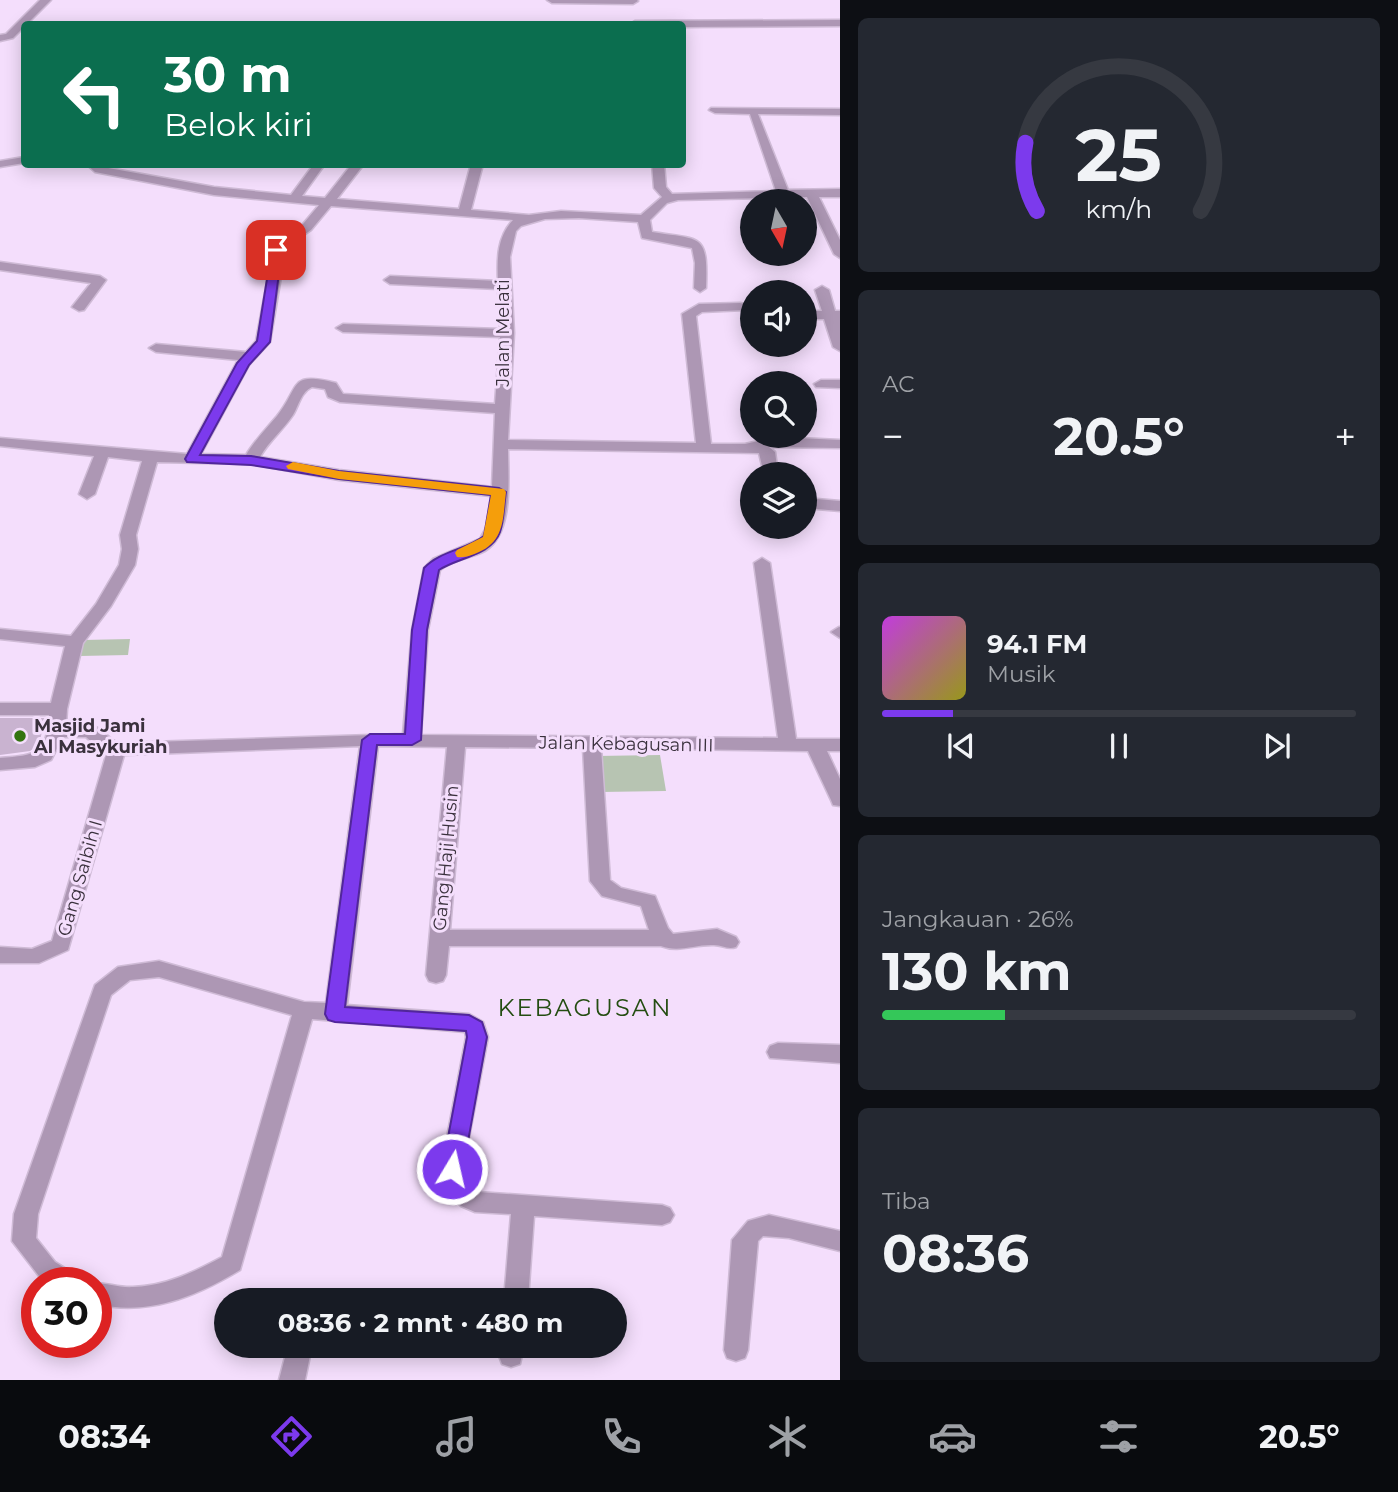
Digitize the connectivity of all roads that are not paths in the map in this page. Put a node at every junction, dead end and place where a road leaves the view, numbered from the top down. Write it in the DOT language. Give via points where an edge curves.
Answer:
graph roads {
  1 [pos="36,0"];
  2 [pos="46,0"];
  3 [pos="552,0"];
  4 [pos="633,1"];
  5 [pos="24,21"];
  6 [pos="635,21"];
  7 [pos="840,23"];
  8 [pos="21,24"];
  9 [pos="686,24"];
  10 [pos="0,38"];
  11 [pos="715,110"];
  12 [pos="840,113"];
  13 [pos="754,116"];
  14 [pos="21,160"];
  15 [pos="0,164"];
  16 [pos="94,168"];
  17 [pos="317,168"];
  18 [pos="356,168"];
  19 [pos="476,168"];
  20 [pos="658,168"];
  21 [pos="781,189"];
  22 [pos="840,193"];
  23 [pos="817,194"];
  24 [pos="740,195"];
  25 [pos="668,197"];
  26 [pos="294,199"];
  27 [pos="329,203"];
  28 [pos="817,205"];
  29 [pos="464,214"];
  30 [pos="530,218"];
  31 [pos="643,219"];
  32 [pos="840,254"];
  33 [pos="0,265"];
  34 [pos="390,279"];
  35 [pos="505,285"];
  36 [pos="700,288"];
  37 [pos="821,289"];
  38 [pos="79,307"];
  39 [pos="740,307"];
  40 [pos="817,314"];
  41 [pos="835,315"];
  42 [pos="344,328"];
  43 [pos="507,332"];
  44 [pos="840,347"];
  45 [pos="156,348"];
  46 [pos="251,357"];
  47 [pos="821,384"];
  48 [pos="840,384"];
  49 [pos="502,409"];
  50 [pos="0,442"];
  51 [pos="817,443"];
  52 [pos="500,444"];
  53 [pos="840,444"];
  54 [pos="704,447"];
  55 [pos="740,448"];
  56 [pos="744,448"];
  57 [pos="102,453"];
  58 [pos="151,457"];
  59 [pos="191,459"];
  60 [pos="251,460"];
  61 [pos="769,462"];
  62 [pos="499,492"];
  63 [pos="87,494"];
  64 [pos="817,504"];
  65 [pos="840,506"];
  66 [pos="762,563"];
  67 [pos="0,634"];
  68 [pos="75,642"];
  69 [pos="0,709"];
  70 [pos="58,709"];
  71 [pos="57,731"];
  72 [pos="370,740"];
  73 [pos="412,740"];
  74 [pos="456,742"];
  75 [pos="592,744"];
  76 [pos="788,744"];
  77 [pos="815,745"];
  78 [pos="840,745"];
  79 [pos="117,749"];
  80 [pos="0,764"];
  81 [pos="840,800"];
  82 [pos="439,937"];
  83 [pos="662,938"];
  84 [pos="729,942"];
  85 [pos="0,956"];
  86 [pos="436,975"];
  87 [pos="304,1010"];
  88 [pos="335,1014"];
  89 [pos="778,1052"];
  90 [pos="840,1054"];
  91 [pos="523,1205"];
  92 [pos="662,1215"];
  93 [pos="840,1241"];
  94 [pos="45,1267"];
  95 [pos="517,1288"];
  96 [pos="112,1298"];
  97 [pos="736,1350"];
  98 [pos="297,1358"];
  99 [pos="292,1380"];
  1 -- 2 [label="street"];
  2 -- 5 [label="street"];
  3 -- 4 [label="street"];
  4 -- 6 [label="street"];
  7 -- 9 [label="street"];
  8 -- 10 [label="street"];
  11 -- 12 [label="street"];
  13 -- 21 [label="street"];
  14 -- 15 [label="street"];
  16 -- 26 [label="street" via="202,190"];
  17 -- 26 [label="street"];
  18 -- 27 [label="street"];
  19 -- 29 [label="street"];
  20 -- 25 [label="street" via="660,188"];
  22 -- 23 [label="street"];
  24 -- 25 [label="street"];
  25 -- 31 [label="street"];
  26 -- 27 [label="street"];
  27 -- 29 [label="street"];
  27 -- 46 [label="street" via="276,250 263,342"];
  28 -- 32 [label="street"];
  29 -- 30 [label="street"];
  30 -- 31 [label="street"];
  30 -- 35 [label="street, Jalan Melati" via="508,233"];
  31 -- 36 [label="street" via="646,235 698,245"];
  33 -- 38 [label="street" via="100,280"];
  34 -- 35 [label="street"];
  35 -- 43 [label="street, Jalan Melati"];
  37 -- 41 [label="street"];
  39 -- 54 [label="street" via="699,308 689,314"];
  40 -- 41 [label="street"];
  41 -- 44 [label="street"];
  42 -- 43 [label="street"];
  43 -- 49 [label="street, Jalan Melati"];
  45 -- 46 [label="street"];
  46 -- 59 [label="street" via="243,363"];
  47 -- 48 [label="street"];
  49 -- 52 [label="street, Jalan Melati"];
  49 -- 60 [label="street" via="340,398 331,386 310,382 300,387 285,416"];
  50 -- 57 [label="street"];
  51 -- 53 [label="street"];
  52 -- 54 [label="street"];
  52 -- 62 [label="street, Jalan Melati"];
  54 -- 55 [label="street"];
  56 -- 61 [label="street" via="768,452"];
  57 -- 58 [label="street"];
  57 -- 63 [label="street"];
  58 -- 59 [label="street"];
  58 -- 68 [label="street" via="128,535 127,565"];
  59 -- 60 [label="street"];
  60 -- 62 [label="street" via="339,475"];
  62 -- 73 [label="street, Jalan Melati" via="489,539 432,568 419,630"];
  64 -- 65 [label="street"];
  66 -- 76 [label="street"];
  67 -- 68 [label="street"];
  68 -- 70 [label="street"];
  69 -- 70 [label="street"];
  70 -- 71 [label="street"];
  71 -- 79 [label="street" via="90,731"];
  71 -- 80 [label="street" via="42,759"];
  72 -- 73 [label="street, Jalan Kebagusan III"];
  72 -- 79 [label="street, Jalan Kebagusan III"];
  72 -- 88 [label="street"];
  73 -- 74 [label="street, Jalan Kebagusan III"];
  74 -- 75 [label="street, Jalan Kebagusan III"];
  74 -- 82 [label="street, Gang Haji Husin"];
  75 -- 76 [label="street, Jalan Kebagusan III"];
  75 -- 83 [label="street" via="600,881 612,894 648,901"];
  76 -- 77 [label="street, Jalan Kebagusan III"];
  77 -- 78 [label="street, Jalan Kebagusan III"];
  77 -- 81 [label="street"];
  79 -- 85 [label="street, Gang Saibih I" via="61,945 50,954 34,957"];
  82 -- 83 [label="street"];
  82 -- 86 [label="street, Gang Haji Husin"];
  83 -- 84 [label="street" via="672,942 717,937"];
  87 -- 88 [label="street"];
  87 -- 94 [label="street" via="159,970 125,974 102,991 26,1214 24,1241"];
  87 -- 96 [label="street" via="232,1263 204,1280 157,1296"];
  88 -- 91 [label="street" via="469,1022 475,1028 453,1158 455,1183 462,1196 475,1202"];
  89 -- 90 [label="street"];
  91 -- 92 [label="street"];
  91 -- 95 [label="street"];
  93 -- 97 [label="street" via="778,1227 751,1231 744,1240"];
  98 -- 99 [label="street"];
}
